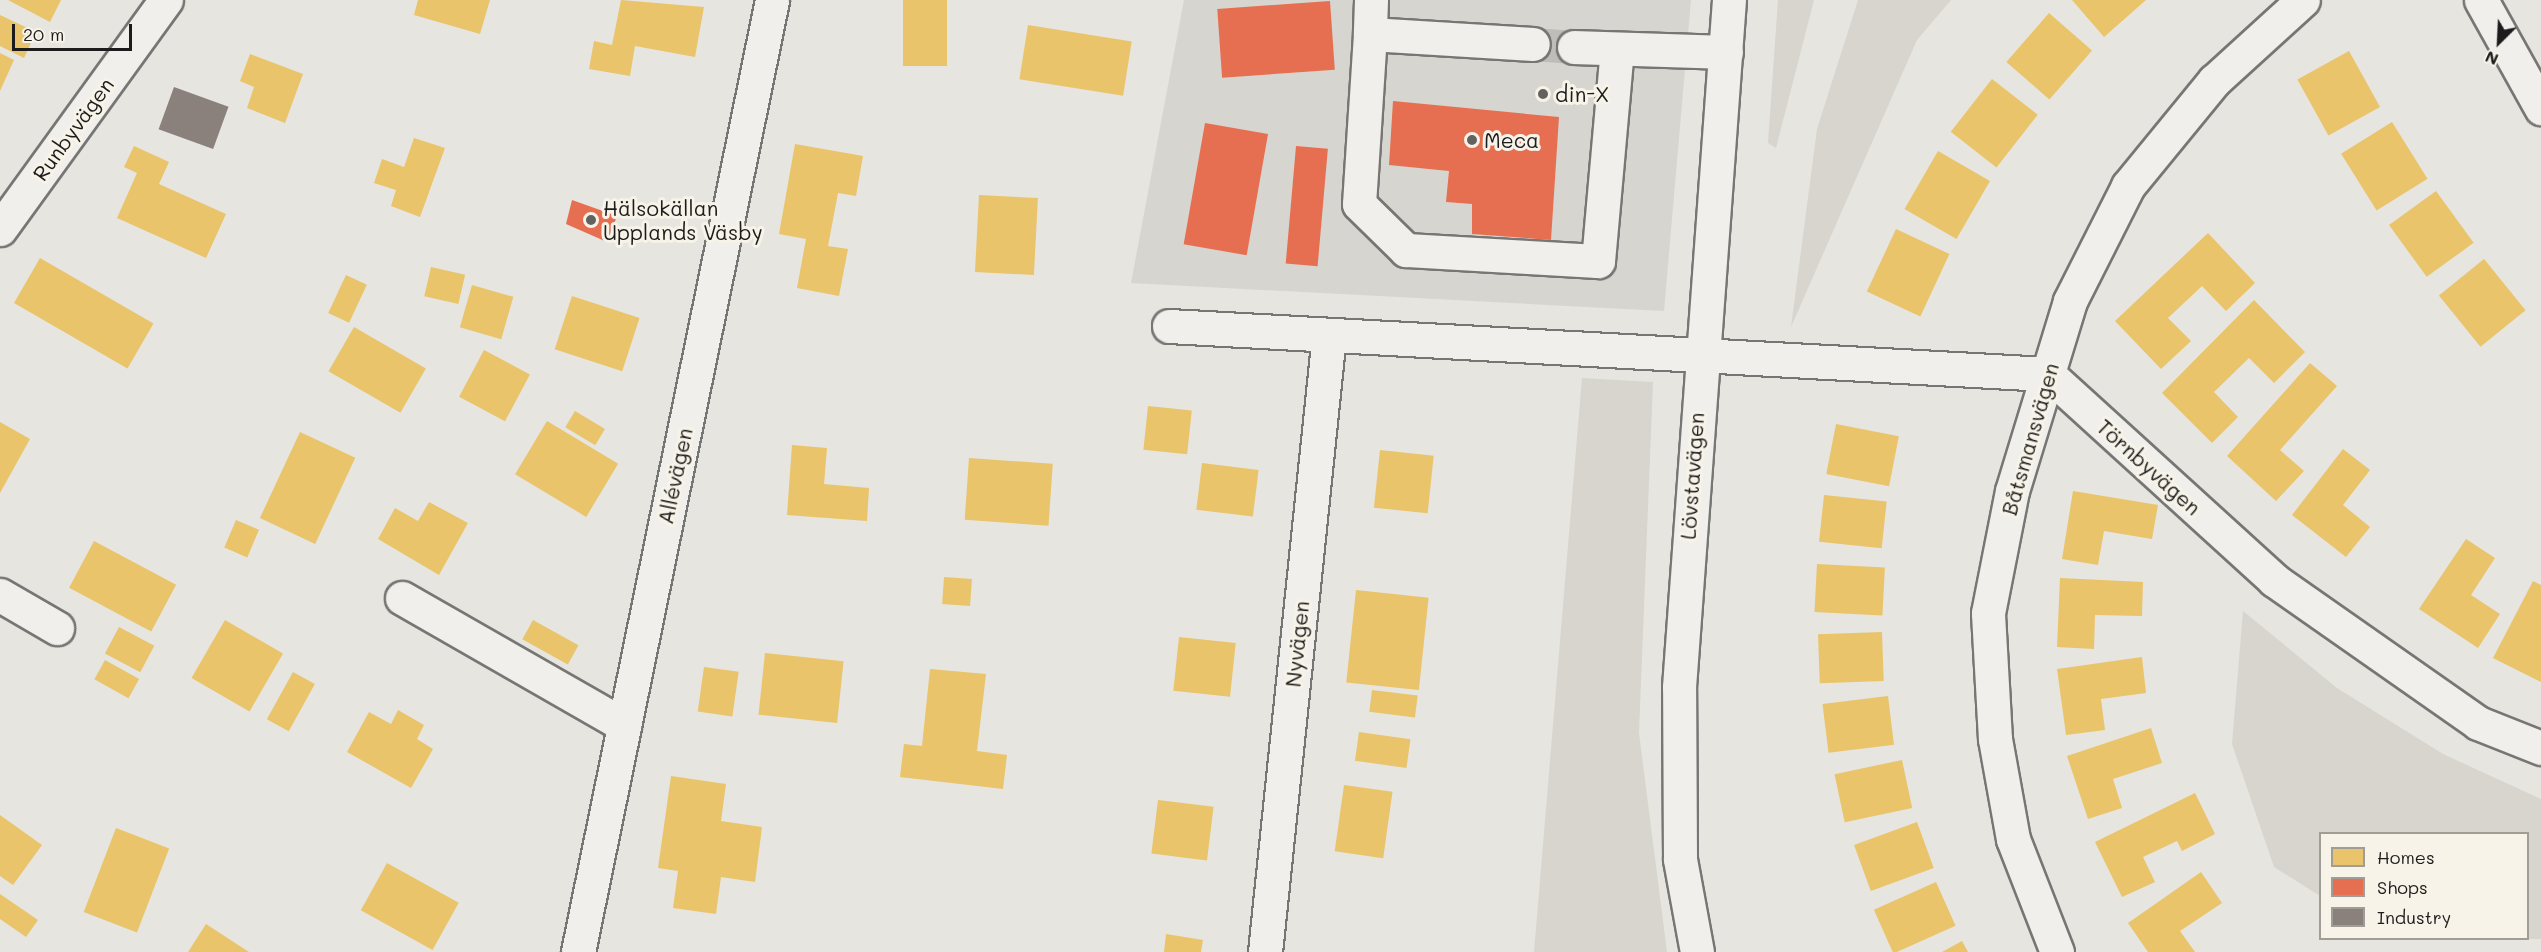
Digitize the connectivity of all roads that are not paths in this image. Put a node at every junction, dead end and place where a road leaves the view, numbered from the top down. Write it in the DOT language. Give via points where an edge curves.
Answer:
graph roads {
  1 [pos="166,0"];
  2 [pos="772,0"];
  3 [pos="1371,0"];
  4 [pos="1729,0"];
  5 [pos="2303,0"];
  6 [pos="2481,0"];
  7 [pos="1370,33"];
  8 [pos="1533,44"];
  9 [pos="1574,47"];
  10 [pos="1617,50"];
  11 [pos="1726,52"];
  12 [pos="2541,108"];
  13 [pos="0,229"];
  14 [pos="1169,326"];
  15 [pos="1329,335"];
  16 [pos="1700,354"];
  17 [pos="2048,375"];
  18 [pos="0,594"];
  19 [pos="402,598"];
  20 [pos="57,628"];
  21 [pos="624,725"];
  22 [pos="2541,748"];
  23 [pos="578,952"];
  24 [pos="1265,952"];
  25 [pos="1697,952"];
  26 [pos="2057,952"];
  1 -- 13 [label="street, Runbyvägen"];
  2 -- 21 [label="street, Allévägen"];
  3 -- 7 [label="street"];
  4 -- 11 [label="street, Lövstavägen"];
  5 -- 17 [label="street, Båtsmansvägen" via="2214,81 2128,186 2070,301"];
  6 -- 12 [label="street"];
  7 -- 8 [label="street"];
  7 -- 10 [label="street" via="1359,204 1406,250 1598,261"];
  9 -- 10 [label="street"];
  10 -- 11 [label="street"];
  11 -- 16 [label="street, Lövstavägen"];
  14 -- 15 [label="street"];
  15 -- 16 [label="street"];
  15 -- 24 [label="street, Nyvägen"];
  16 -- 17 [label="street"];
  16 -- 25 [label="street, Lövstavägen" via="1679,687 1680,859"];
  17 -- 22 [label="street, Törnbyvägen" via="2274,580 2478,723"];
  17 -- 26 [label="street, Båtsmansvägen" via="2012,491 1988,613 1995,739 2013,838"];
  18 -- 20 [label="street"];
  19 -- 21 [label="street"];
  21 -- 23 [label="street, Allévägen"];
}
